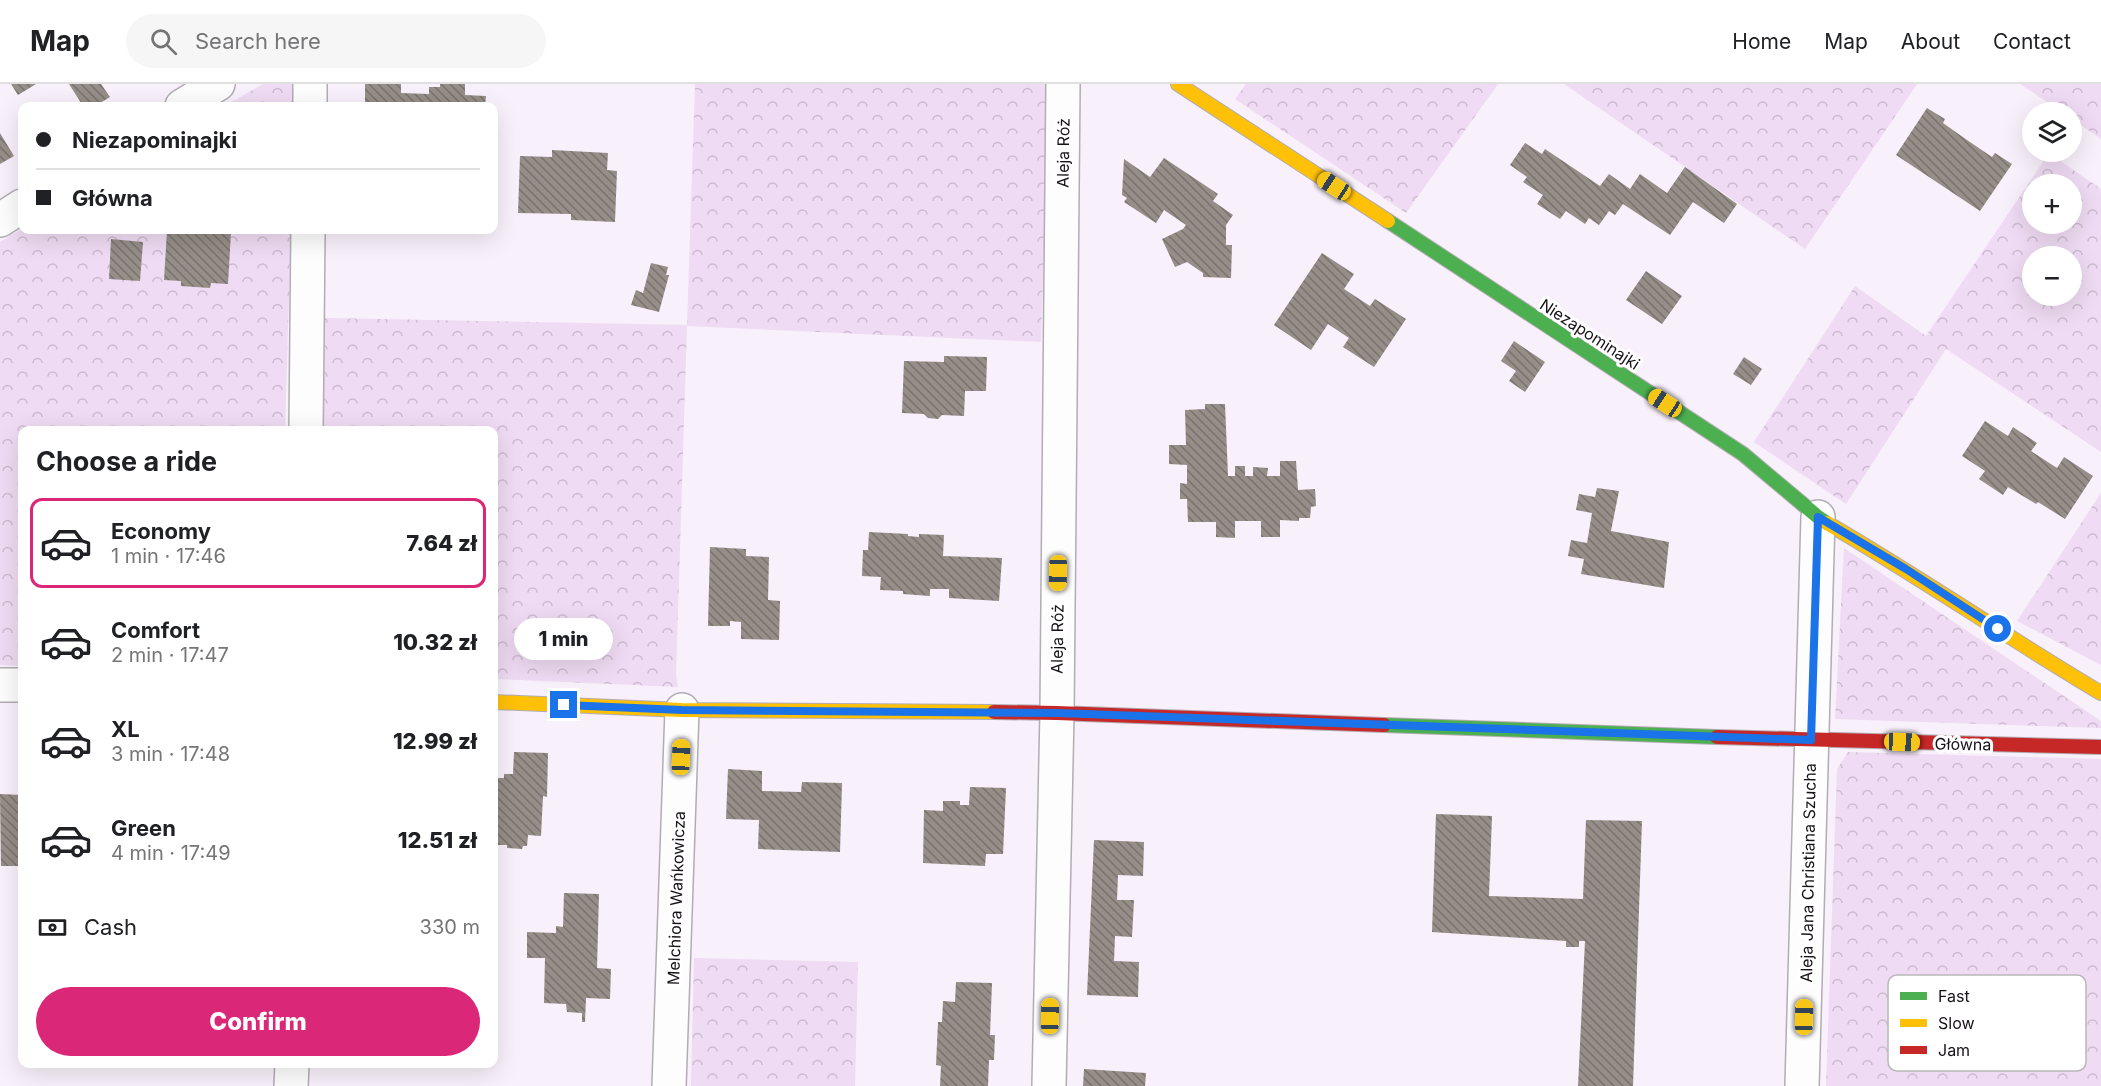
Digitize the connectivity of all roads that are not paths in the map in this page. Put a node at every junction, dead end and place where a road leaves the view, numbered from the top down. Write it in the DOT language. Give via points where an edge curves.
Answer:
graph roads {
  1 [pos="218,84"];
  2 [pos="310,84"];
  3 [pos="1063,84"];
  4 [pos="1178,84"];
  5 [pos="189,102"];
  6 [pos="310,102"];
  7 [pos="18,209"];
  8 [pos="0,220"];
  9 [pos="308,234"];
  10 [pos="306,426"];
  11 [pos="1818,517"];
  12 [pos="0,684"];
  13 [pos="18,685"];
  14 [pos="2101,693"];
  15 [pos="498,702"];
  16 [pos="682,710"];
  17 [pos="1057,713"];
  18 [pos="1811,740"];
  19 [pos="2101,747"];
  20 [pos="292,1068"];
  21 [pos="291,1086"];
  22 [pos="669,1086"];
  23 [pos="1049,1086"];
  24 [pos="1802,1086"];
  1 -- 5 [label="street"];
  2 -- 6 [label="street"];
  3 -- 17 [label="street, Aleja Róż"];
  4 -- 11 [label="street, Niezapominajki" via="1743,454"];
  7 -- 8 [label="street"];
  9 -- 10 [label="street"];
  11 -- 14 [label="street, Niezapominajki"];
  11 -- 18 [label="street, Aleja Jana Christiana Szucha"];
  12 -- 13 [label="street"];
  15 -- 16 [label="street, Główna"];
  16 -- 17 [label="street, Główna"];
  16 -- 22 [label="street, Melchiora Wańkowicza"];
  17 -- 18 [label="street, Główna"];
  17 -- 23 [label="street, Aleja Róż"];
  18 -- 19 [label="street, Główna"];
  18 -- 24 [label="street, Aleja Jana Christiana Szucha"];
  20 -- 21 [label="street"];
}
